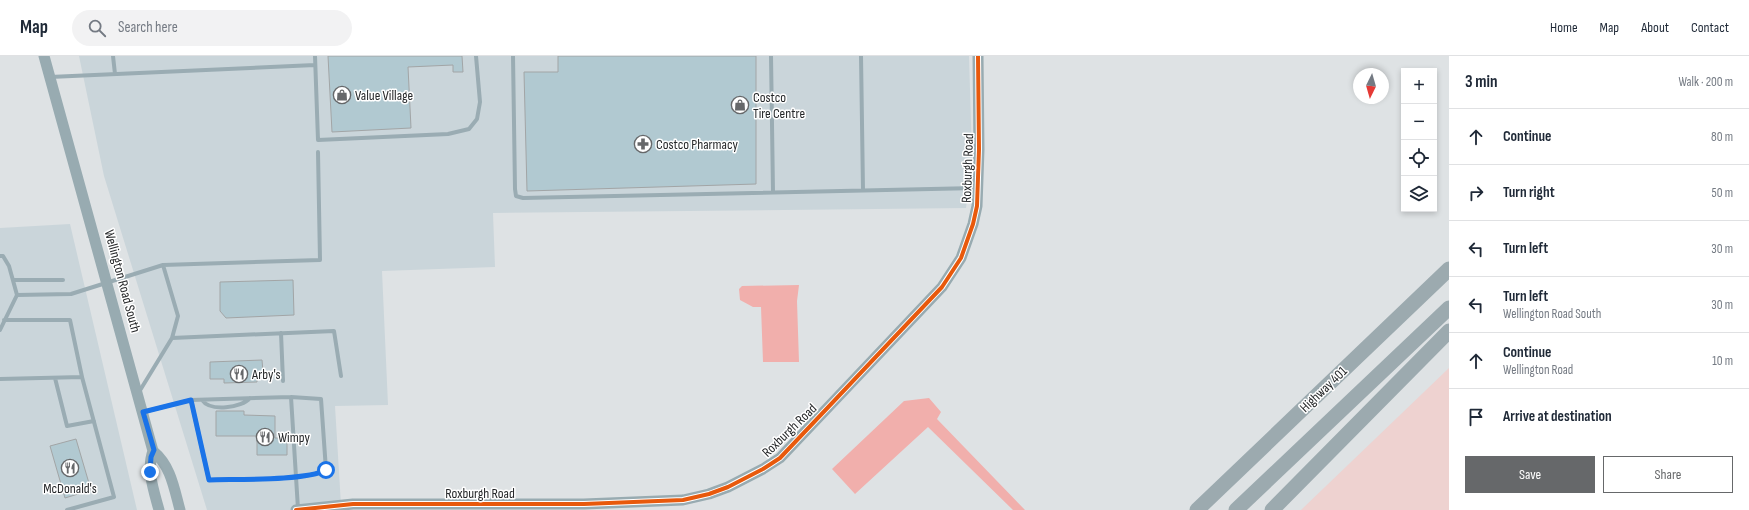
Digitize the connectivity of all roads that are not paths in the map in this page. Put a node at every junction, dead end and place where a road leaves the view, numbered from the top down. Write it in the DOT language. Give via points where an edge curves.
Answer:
graph roads {
  1 [pos="44,56"];
  2 [pos="113,56"];
  3 [pos="315,56"];
  4 [pos="476,56"];
  5 [pos="513,56"];
  6 [pos="771,56"];
  7 [pos="861,56"];
  8 [pos="978,56"];
  9 [pos="315,65"];
  10 [pos="114,74"];
  11 [pos="49,77"];
  12 [pos="318,152"];
  13 [pos="979,188"];
  14 [pos="863,190"];
  15 [pos="773,192"];
  16 [pos="0,256"];
  17 [pos="163,265"];
  18 [pos="1449,269"];
  19 [pos="14,280"];
  20 [pos="63,280"];
  21 [pos="108,282"];
  22 [pos="18,295"];
  23 [pos="1449,308"];
  24 [pos="4,320"];
  25 [pos="0,330"];
  26 [pos="1449,331"];
  27 [pos="281,334"];
  28 [pos="172,338"];
  29 [pos="341,376"];
  30 [pos="82,377"];
  31 [pos="55,378"];
  32 [pos="0,379"];
  33 [pos="283,381"];
  34 [pos="138,394"];
  35 [pos="291,397"];
  36 [pos="250,398"];
  37 [pos="191,400"];
  38 [pos="202,400"];
  39 [pos="143,412"];
  40 [pos="94,421"];
  41 [pos="154,450"];
  42 [pos="296,476"];
  43 [pos="353,507"];
  44 [pos="488,507"];
  45 [pos="584,507"];
  46 [pos="82,508"];
  47 [pos="67,510"];
  48 [pos="159,510"];
  49 [pos="180,510"];
  50 [pos="297,510"];
  51 [pos="1197,510"];
  52 [pos="1236,510"];
  53 [pos="1272,510"];
  1 -- 11 [label="street, Wellington Road South"];
  2 -- 10 [label="lane"];
  3 -- 9 [label="lane"];
  4 -- 9 [label="lane" via="480,102 477,119 469,129 448,134 318,140"];
  5 -- 15 [label="lane" via="516,196 523,198"];
  6 -- 15 [label="lane"];
  7 -- 14 [label="lane"];
  8 -- 13 [label="street, Roxburgh Road"];
  9 -- 10 [label="lane"];
  10 -- 11 [label="lane"];
  11 -- 21 [label="street, Wellington Road South"];
  12 -- 17 [label="lane" via="320,260"];
  13 -- 14 [label="lane"];
  13 -- 45 [label="street, Roxburgh Road" via="973,224 961,258 942,288 780,458 728,487 709,494 683,500"];
  14 -- 15 [label="lane"];
  16 -- 19 [label="lane" via="3,256 9,266"];
  17 -- 21 [label="lane"];
  17 -- 28 [label="lane" via="178,316"];
  18 -- 51 [label="highway, Highway 401"];
  19 -- 20 [label="lane"];
  19 -- 22 [label="lane"];
  21 -- 22 [label="lane" via="71,294"];
  21 -- 34 [label="street, Wellington Road South"];
  22 -- 24 [label="lane"];
  23 -- 52 [label="highway, Highway 401"];
  24 -- 25 [label="lane"];
  24 -- 30 [label="lane" via="70,320"];
  26 -- 53 [label="highway"];
  27 -- 28 [label="lane"];
  27 -- 29 [label="lane" via="334,331"];
  27 -- 33 [label="lane"];
  28 -- 34 [label="lane"];
  30 -- 31 [label="lane"];
  30 -- 40 [label="lane"];
  31 -- 32 [label="lane"];
  31 -- 40 [label="lane" via="67,426"];
  34 -- 39 [label="street, Wellington Road South"];
  35 -- 36 [label="lane"];
  35 -- 42 [label="lane"];
  35 -- 42 [label="lane" via="321,399 326,470"];
  36 -- 38 [label="lane"];
  36 -- 38 [label="lane" via="246,404 235,406 208,405"];
  37 -- 38 [label="lane"];
  37 -- 39 [label="lane"];
  37 -- 42 [label="lane" via="209,480"];
  39 -- 41 [label="street, Wellington Road South"];
  40 -- 46 [label="lane" via="114,497"];
  41 -- 48 [label="street" via="150,472"];
  41 -- 49 [label="street, Wellington Road South" via="165,462"];
  42 -- 50 [label="lane"];
  43 -- 44 [label="street, Roxburgh Road"];
  43 -- 50 [label="street, Roxburgh Road"];
  44 -- 45 [label="street, Roxburgh Road"];
  46 -- 47 [label="lane"];
}
